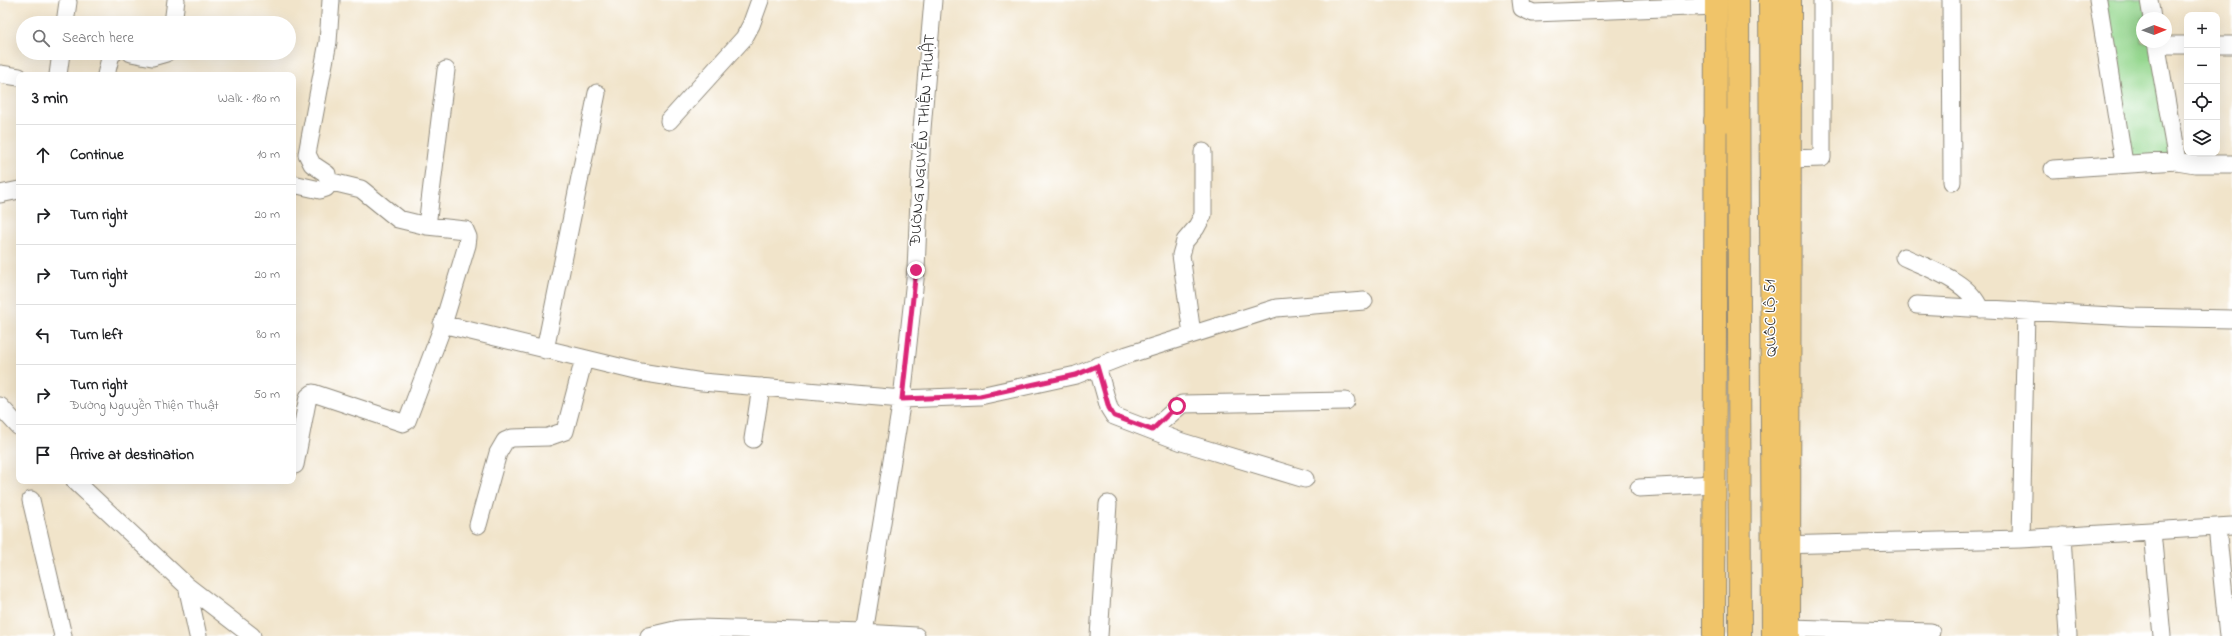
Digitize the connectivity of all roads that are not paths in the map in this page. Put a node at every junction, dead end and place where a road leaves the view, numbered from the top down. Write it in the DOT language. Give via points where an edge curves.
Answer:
graph roads {
  1 [pos="176,0"];
  2 [pos="331,0"];
  3 [pos="760,0"];
  4 [pos="933,0"];
  5 [pos="1522,0"];
  6 [pos="1738,0"];
  7 [pos="1770,0"];
  8 [pos="1790,0"];
  9 [pos="1822,0"];
  10 [pos="1951,0"];
  11 [pos="2098,0"];
  12 [pos="2149,0"];
  13 [pos="68,2"];
  14 [pos="1716,3"];
  15 [pos="2151,12"];
  16 [pos="66,16"];
  17 [pos="174,16"];
  18 [pos="2172,44"];
  19 [pos="2184,45"];
  20 [pos="2220,45"];
  21 [pos="2232,45"];
  22 [pos="2158,48"];
  23 [pos="60,60"];
  24 [pos="110,60"];
  25 [pos="446,70"];
  26 [pos="58,72"];
  27 [pos="107,72"];
  28 [pos="0,74"];
  29 [pos="16,77"];
  30 [pos="597,93"];
  31 [pos="1738,120"];
  32 [pos="668,121"];
  33 [pos="1715,121"];
  34 [pos="1203,152"];
  35 [pos="1789,159"];
  36 [pos="2177,160"];
  37 [pos="2124,163"];
  38 [pos="2232,164"];
  39 [pos="2054,169"];
  40 [pos="328,181"];
  41 [pos="1952,182"];
  42 [pos="296,185"];
  43 [pos="16,191"];
  44 [pos="0,194"];
  45 [pos="427,226"];
  46 [pos="1904,257"];
  47 [pos="1364,301"];
  48 [pos="1917,305"];
  49 [pos="1980,309"];
  50 [pos="2026,311"];
  51 [pos="2232,319"];
  52 [pos="442,324"];
  53 [pos="1192,334"];
  54 [pos="545,350"];
  55 [pos="584,359"];
  56 [pos="1097,366"];
  57 [pos="761,387"];
  58 [pos="902,399"];
  59 [pos="1346,401"];
  60 [pos="0,406"];
  61 [pos="16,424"];
  62 [pos="1152,430"];
  63 [pos="754,439"];
  64 [pos="296,460"];
  65 [pos="1305,479"];
  66 [pos="83,484"];
  67 [pos="1714,484"];
  68 [pos="94,488"];
  69 [pos="1639,488"];
  70 [pos="31,500"];
  71 [pos="1108,504"];
  72 [pos="478,525"];
  73 [pos="2225,526"];
  74 [pos="2152,532"];
  75 [pos="2062,536"];
  76 [pos="2021,539"];
  77 [pos="1781,544"];
  78 [pos="187,586"];
  79 [pos="1931,632"];
  80 [pos="1784,633"];
  81 [pos="864,635"];
  82 [pos="63,636"];
  83 [pos="198,636"];
  84 [pos="252,636"];
  85 [pos="649,636"];
  86 [pos="916,636"];
  87 [pos="1099,636"];
  88 [pos="1714,636"];
  89 [pos="1740,636"];
  90 [pos="2068,636"];
  91 [pos="2162,636"];
  92 [pos="2228,636"];
  1 -- 17 [label="street"];
  2 -- 40 [label="street" via="328,42 307,154 312,164 327,174"];
  3 -- 32 [label="street" via="744,38"];
  4 -- 58 [label="street, ĐƯỜNG NGUYỄN THIỆN THUẬT" via="922,129 916,270"];
  5 -- 14 [label="street" via="1522,8 1533,13"];
  6 -- 31 [label="main road, QUỐC LỘ 51"];
  7 -- 77 [label="main road, QUỐC LỘ 51" via="1769,177"];
  8 -- 35 [label="main road, QUỐC LỘ 51"];
  9 -- 35 [label="street" via="1822,158"];
  10 -- 41 [label="street"];
  11 -- 37 [label="street"];
  12 -- 15 [label="street"];
  13 -- 16 [label="street"];
  14 -- 33 [label="main road"];
  18 -- 19 [label="street"];
  20 -- 21 [label="street"];
  22 -- 36 [label="street"];
  23 -- 26 [label="street"];
  24 -- 27 [label="street"];
  25 -- 45 [label="street"];
  28 -- 29 [label="street"];
  30 -- 54 [label="street"];
  31 -- 33 [label="main road"];
  31 -- 89 [label="main road, QUỐC LỘ 51"];
  33 -- 67 [label="main road"];
  34 -- 53 [label="street" via="1203,215 1185,241 1182,255"];
  35 -- 77 [label="main road, QUỐC LỘ 51"];
  36 -- 37 [label="street"];
  36 -- 38 [label="street" via="2195,164"];
  37 -- 39 [label="street"];
  40 -- 42 [label="street" via="326,188 320,190"];
  40 -- 45 [label="street" via="361,190 398,219"];
  43 -- 44 [label="street"];
  45 -- 52 [label="street" via="465,230 468,236"];
  46 -- 49 [label="street" via="1954,281 1976,300"];
  47 -- 53 [label="street" via="1276,308"];
  48 -- 49 [label="street"];
  49 -- 50 [label="street"];
  50 -- 51 [label="street"];
  50 -- 76 [label="street"];
  52 -- 54 [label="street"];
  52 -- 64 [label="street" via="407,421 400,422 313,393 308,397"];
  53 -- 56 [label="street"];
  54 -- 55 [label="street"];
  55 -- 57 [label="street" via="640,372 702,382"];
  55 -- 72 [label="street" via="565,431 548,437 512,438 505,441 498,453"];
  56 -- 58 [label="street" via="1076,375 980,396"];
  56 -- 62 [label="street" via="1109,408 1114,416"];
  57 -- 58 [label="street"];
  57 -- 63 [label="street"];
  58 -- 81 [label="street, ĐƯỜNG NGUYỄN THIỆN THUẬT"];
  59 -- 62 [label="street" via="1182,404"];
  60 -- 61 [label="street"];
  62 -- 65 [label="street"];
  66 -- 68 [label="street"];
  67 -- 69 [label="street"];
  67 -- 88 [label="main road"];
  68 -- 78 [label="street"];
  70 -- 82 [label="street"];
  71 -- 87 [label="street"];
  73 -- 74 [label="street"];
  73 -- 92 [label="street"];
  74 -- 75 [label="street"];
  74 -- 91 [label="street"];
  75 -- 76 [label="street"];
  75 -- 90 [label="street"];
  76 -- 77 [label="street"];
  77 -- 80 [label="main road, QUỐC LỘ 51"];
  78 -- 83 [label="street"];
  78 -- 84 [label="street"];
  79 -- 80 [label="street"];
  81 -- 85 [label="street" via="699,628 679,629"];
  81 -- 86 [label="street"];
}
